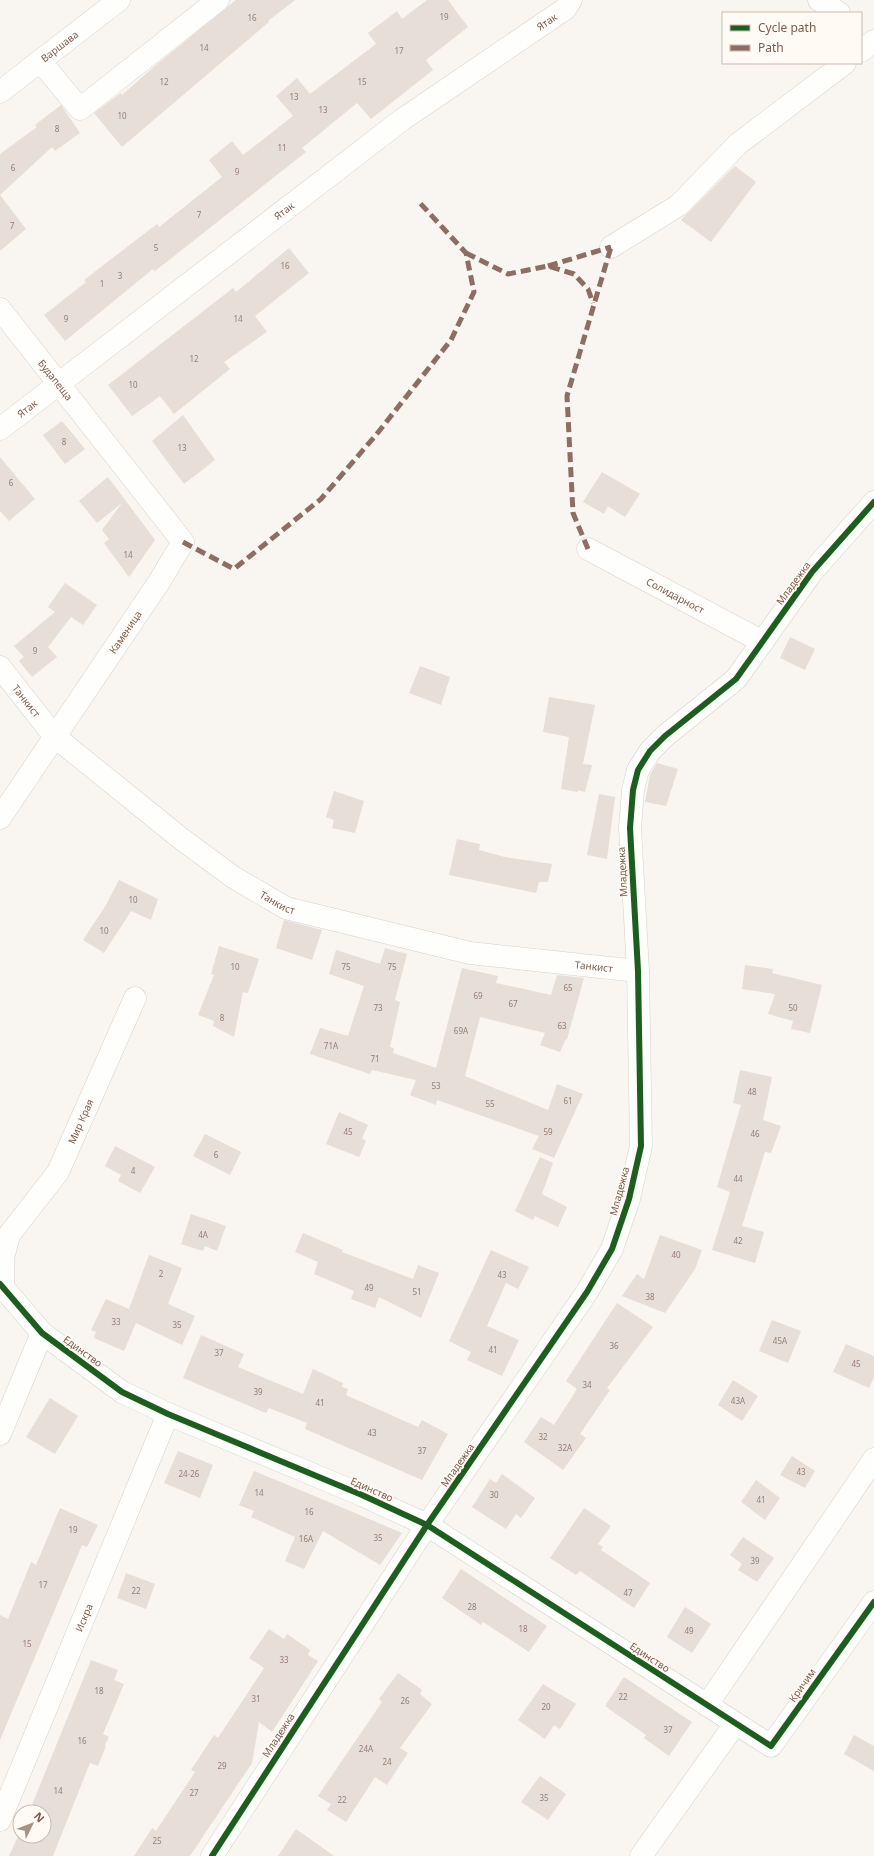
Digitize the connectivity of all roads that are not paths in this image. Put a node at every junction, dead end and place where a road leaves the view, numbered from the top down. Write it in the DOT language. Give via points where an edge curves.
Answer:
graph roads {
  1 [pos="119,0"];
  2 [pos="819,0"];
  3 [pos="564,3"];
  4 [pos="204,4"];
  5 [pos="837,12"];
  6 [pos="862,28"];
  7 [pos="874,36"];
  8 [pos="874,41"];
  9 [pos="862,50"];
  10 [pos="40,61"];
  11 [pos="844,64"];
  12 [pos="0,92"];
  13 [pos="611,247"];
  14 [pos="0,308"];
  15 [pos="58,384"];
  16 [pos="0,429"];
  17 [pos="112,450"];
  18 [pos="874,502"];
  19 [pos="588,548"];
  20 [pos="763,642"];
  21 [pos="0,667"];
  22 [pos="54,736"];
  23 [pos="0,818"];
  24 [pos="638,971"];
  25 [pos="135,998"];
  26 [pos="5,1237"];
  27 [pos="1,1286"];
  28 [pos="42,1333"];
  29 [pos="168,1414"];
  30 [pos="0,1434"];
  31 [pos="874,1459"];
  32 [pos="427,1525"];
  33 [pos="874,1602"];
  34 [pos="707,1706"];
  35 [pos="735,1724"];
  36 [pos="0,1820"];
  37 [pos="212,1856"];
  38 [pos="640,1856"];
  1 -- 10 [label="street, Варшава"];
  2 -- 5 [label="street"];
  3 -- 15 [label="street, Ятак" via="403,119"];
  4 -- 10 [label="street" via="80,109"];
  6 -- 7 [label="street"];
  8 -- 9 [label="street"];
  10 -- 12 [label="street, Варшава"];
  11 -- 13 [label="street" via="738,144 679,205"];
  14 -- 15 [label="street, Будапеща"];
  15 -- 16 [label="street, Ятак"];
  15 -- 17 [label="street, Будапеща"];
  17 -- 22 [label="street, Каменица" via="183,542 159,582"];
  18 -- 20 [label="street, Младежка" via="812,572"];
  19 -- 20 [label="street, Солидарност"];
  20 -- 24 [label="street, Младежка" via="736,679 665,736 650,751 638,770 633,790 630,828"];
  21 -- 22 [label="street, Танкист"];
  22 -- 23 [label="street, Каменица"];
  22 -- 24 [label="street, Танкист" via="179,838 233,878 286,908 470,953"];
  24 -- 32 [label="street, Младежка" via="641,1146 629,1200 612,1249 549,1350"];
  25 -- 26 [label="street, Мир Края" via="58,1172"];
  26 -- 27 [label="street, Мир Края"];
  27 -- 28 [label="street, Единство"];
  28 -- 29 [label="street, Единство" via="122,1392"];
  28 -- 30 [label="street"];
  29 -- 32 [label="street, Единство"];
  29 -- 36 [label="street, Искра"];
  31 -- 34 [label="street"];
  32 -- 34 [label="street, Единство"];
  32 -- 37 [label="street, Младежка"];
  33 -- 35 [label="street, Кричим" via="771,1746"];
  34 -- 35 [label="street, Единство"];
  35 -- 38 [label="street"];
}
